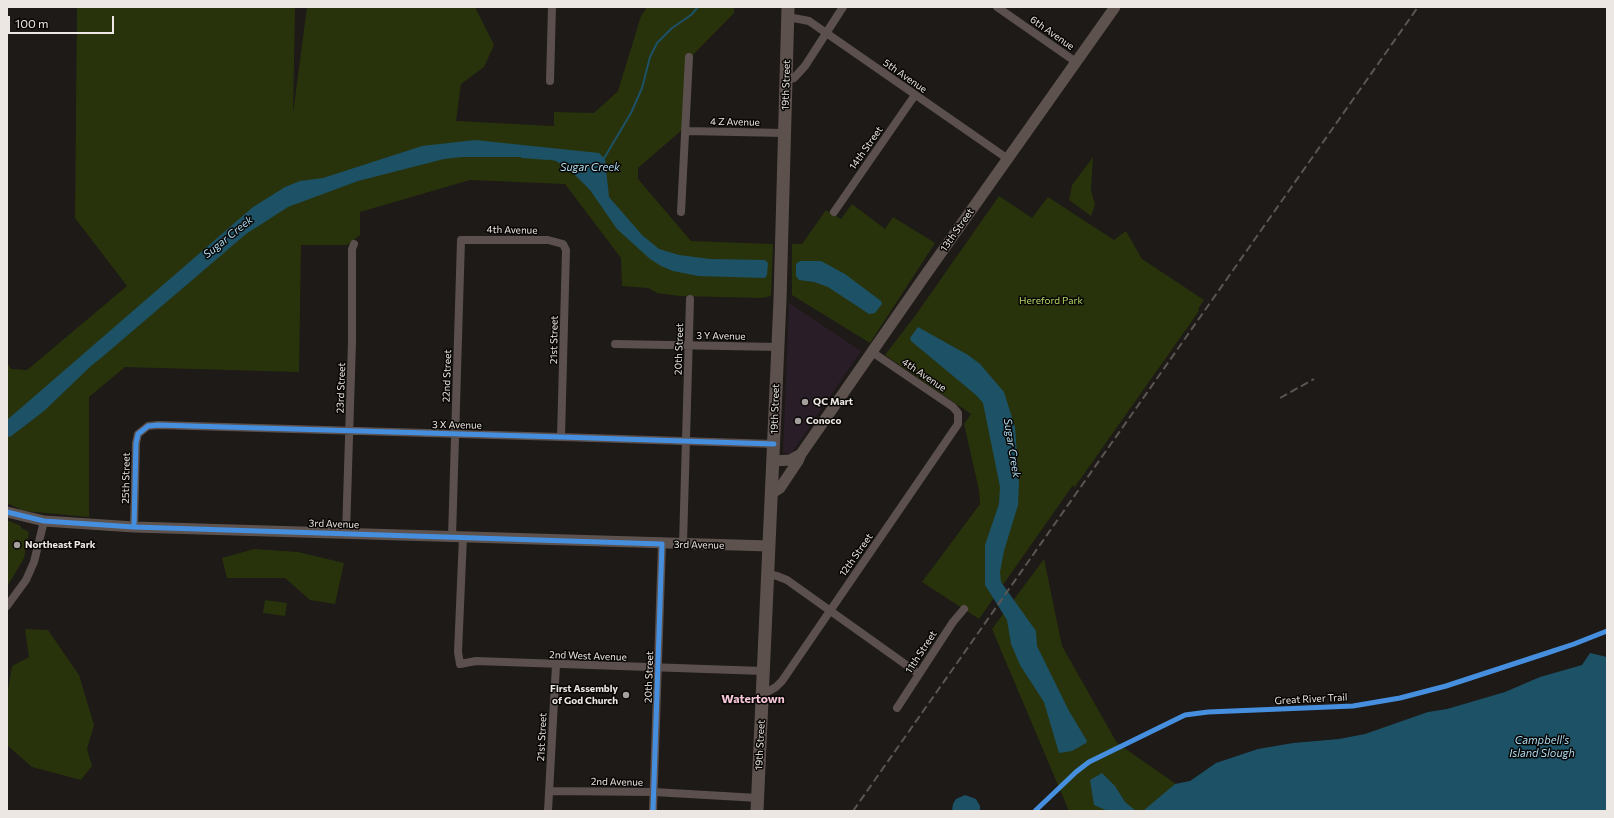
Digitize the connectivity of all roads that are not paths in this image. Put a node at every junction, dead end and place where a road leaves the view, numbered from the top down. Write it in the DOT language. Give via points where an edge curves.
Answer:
graph roads {
  1 [pos="552,7"];
  2 [pos="843,7"];
  3 [pos="997,7"];
  4 [pos="1115,7"];
  5 [pos="788,12"];
  6 [pos="826,32"];
  7 [pos="689,57"];
  8 [pos="1076,62"];
  9 [pos="786,80"];
  10 [pos="550,81"];
  11 [pos="915,95"];
  12 [pos="686,131"];
  13 [pos="784,133"];
  14 [pos="1008,159"];
  15 [pos="682,212"];
  16 [pos="834,212"];
  17 [pos="461,240"];
  18 [pos="354,244"];
  19 [pos="563,244"];
  20 [pos="690,300"];
  21 [pos="615,344"];
  22 [pos="689,345"];
  23 [pos="778,347"];
  24 [pos="872,352"];
  25 [pos="959,420"];
  26 [pos="140,431"];
  27 [pos="350,431"];
  28 [pos="455,434"];
  29 [pos="561,437"];
  30 [pos="686,442"];
  31 [pos="774,444"];
  32 [pos="801,454"];
  33 [pos="773,460"];
  34 [pos="772,493"];
  35 [pos="7,512"];
  36 [pos="44,521"];
  37 [pos="134,528"];
  38 [pos="346,533"];
  39 [pos="452,537"];
  40 [pos="463,538"];
  41 [pos="662,544"];
  42 [pos="683,544"];
  43 [pos="769,546"];
  44 [pos="768,574"];
  45 [pos="7,606"];
  46 [pos="964,609"];
  47 [pos="830,612"];
  48 [pos="556,665"];
  49 [pos="659,668"];
  50 [pos="763,671"];
  51 [pos="919,674"];
  52 [pos="762,695"];
  53 [pos="897,708"];
  54 [pos="549,791"];
  55 [pos="654,792"];
  56 [pos="757,805"];
  57 [pos="548,811"];
  58 [pos="653,811"];
  1 -- 10 [label="street"];
  2 -- 6 [label="street"];
  3 -- 8 [label="street, 6th Avenue"];
  4 -- 8 [label="street, 13th Street"];
  5 -- 6 [label="street, 5th Avenue"];
  5 -- 9 [label="main road, 19th Street"];
  6 -- 9 [label="street" via="797,76"];
  6 -- 11 [label="street, 5th Avenue"];
  7 -- 12 [label="street"];
  8 -- 14 [label="street, 13th Street"];
  9 -- 13 [label="main road, 19th Street"];
  11 -- 14 [label="street, 5th Avenue"];
  11 -- 16 [label="street, 14th Street"];
  12 -- 13 [label="street, 4 Z Avenue"];
  12 -- 15 [label="street"];
  13 -- 23 [label="main road, 19th Street"];
  14 -- 24 [label="street, 13th Street"];
  17 -- 19 [label="street, 4th Avenue" via="548,240"];
  17 -- 28 [label="street, 22nd Street"];
  18 -- 27 [label="street, 23rd Street"];
  19 -- 29 [label="street, 21st Street" via="566,250"];
  20 -- 22 [label="street, 20th Street"];
  21 -- 22 [label="street, 3 Y Avenue"];
  22 -- 23 [label="street, 3 Y Avenue"];
  22 -- 30 [label="street, 20th Street"];
  23 -- 31 [label="main road, 19th Street"];
  24 -- 25 [label="street, 4th Avenue" via="953,407 958,413"];
  24 -- 32 [label="street, 13th Street"];
  25 -- 47 [label="street, 12th Street"];
  26 -- 27 [label="street, 3 X Avenue" via="148,426 158,425"];
  26 -- 37 [label="street, 25th Street" via="136,443"];
  27 -- 28 [label="street, 3 X Avenue"];
  27 -- 38 [label="street, 23rd Street"];
  28 -- 29 [label="street, 3 X Avenue"];
  28 -- 39 [label="street, 22nd Street"];
  29 -- 30 [label="street, 3 X Avenue"];
  30 -- 31 [label="street, 3 X Avenue"];
  30 -- 42 [label="street, 20th Street"];
  31 -- 33 [label="main road, 19th Street"];
  32 -- 33 [label="street" via="790,460"];
  32 -- 34 [label="street, 13th Street" via="780,488"];
  33 -- 34 [label="main road, 19th Street"];
  34 -- 43 [label="main road, 19th Street"];
  35 -- 36 [label="street, 3rd Avenue"];
  36 -- 37 [label="street, 3rd Avenue"];
  36 -- 45 [label="street" via="34,562 26,580"];
  37 -- 38 [label="street, 3rd Avenue"];
  38 -- 39 [label="street, 3rd Avenue"];
  39 -- 40 [label="street, 3rd Avenue"];
  40 -- 41 [label="street, 3rd Avenue"];
  40 -- 48 [label="street, 2nd West Avenue" via="458,652 460,664 476,661"];
  41 -- 42 [label="street, 3rd Avenue"];
  41 -- 49 [label="street, 20th Street"];
  42 -- 43 [label="street, 3rd Avenue"];
  43 -- 44 [label="main road, 19th Street"];
  44 -- 47 [label="street" via="785,579"];
  44 -- 50 [label="main road, 19th Street"];
  46 -- 51 [label="street, 11th Street"];
  47 -- 51 [label="street"];
  47 -- 52 [label="street, 12th Street" via="782,681"];
  48 -- 49 [label="street, 2nd West Avenue"];
  48 -- 54 [label="street, 21st Street"];
  49 -- 50 [label="street, 2nd West Avenue"];
  49 -- 55 [label="street, 20th Street"];
  50 -- 52 [label="main road, 19th Street"];
  51 -- 53 [label="street, 11th Street"];
  52 -- 56 [label="main road, 19th Street"];
  54 -- 55 [label="street, 2nd Avenue"];
  54 -- 57 [label="street, 21st Street"];
  55 -- 56 [label="street, 2nd Avenue"];
  55 -- 58 [label="street, 20th Street"];
}
